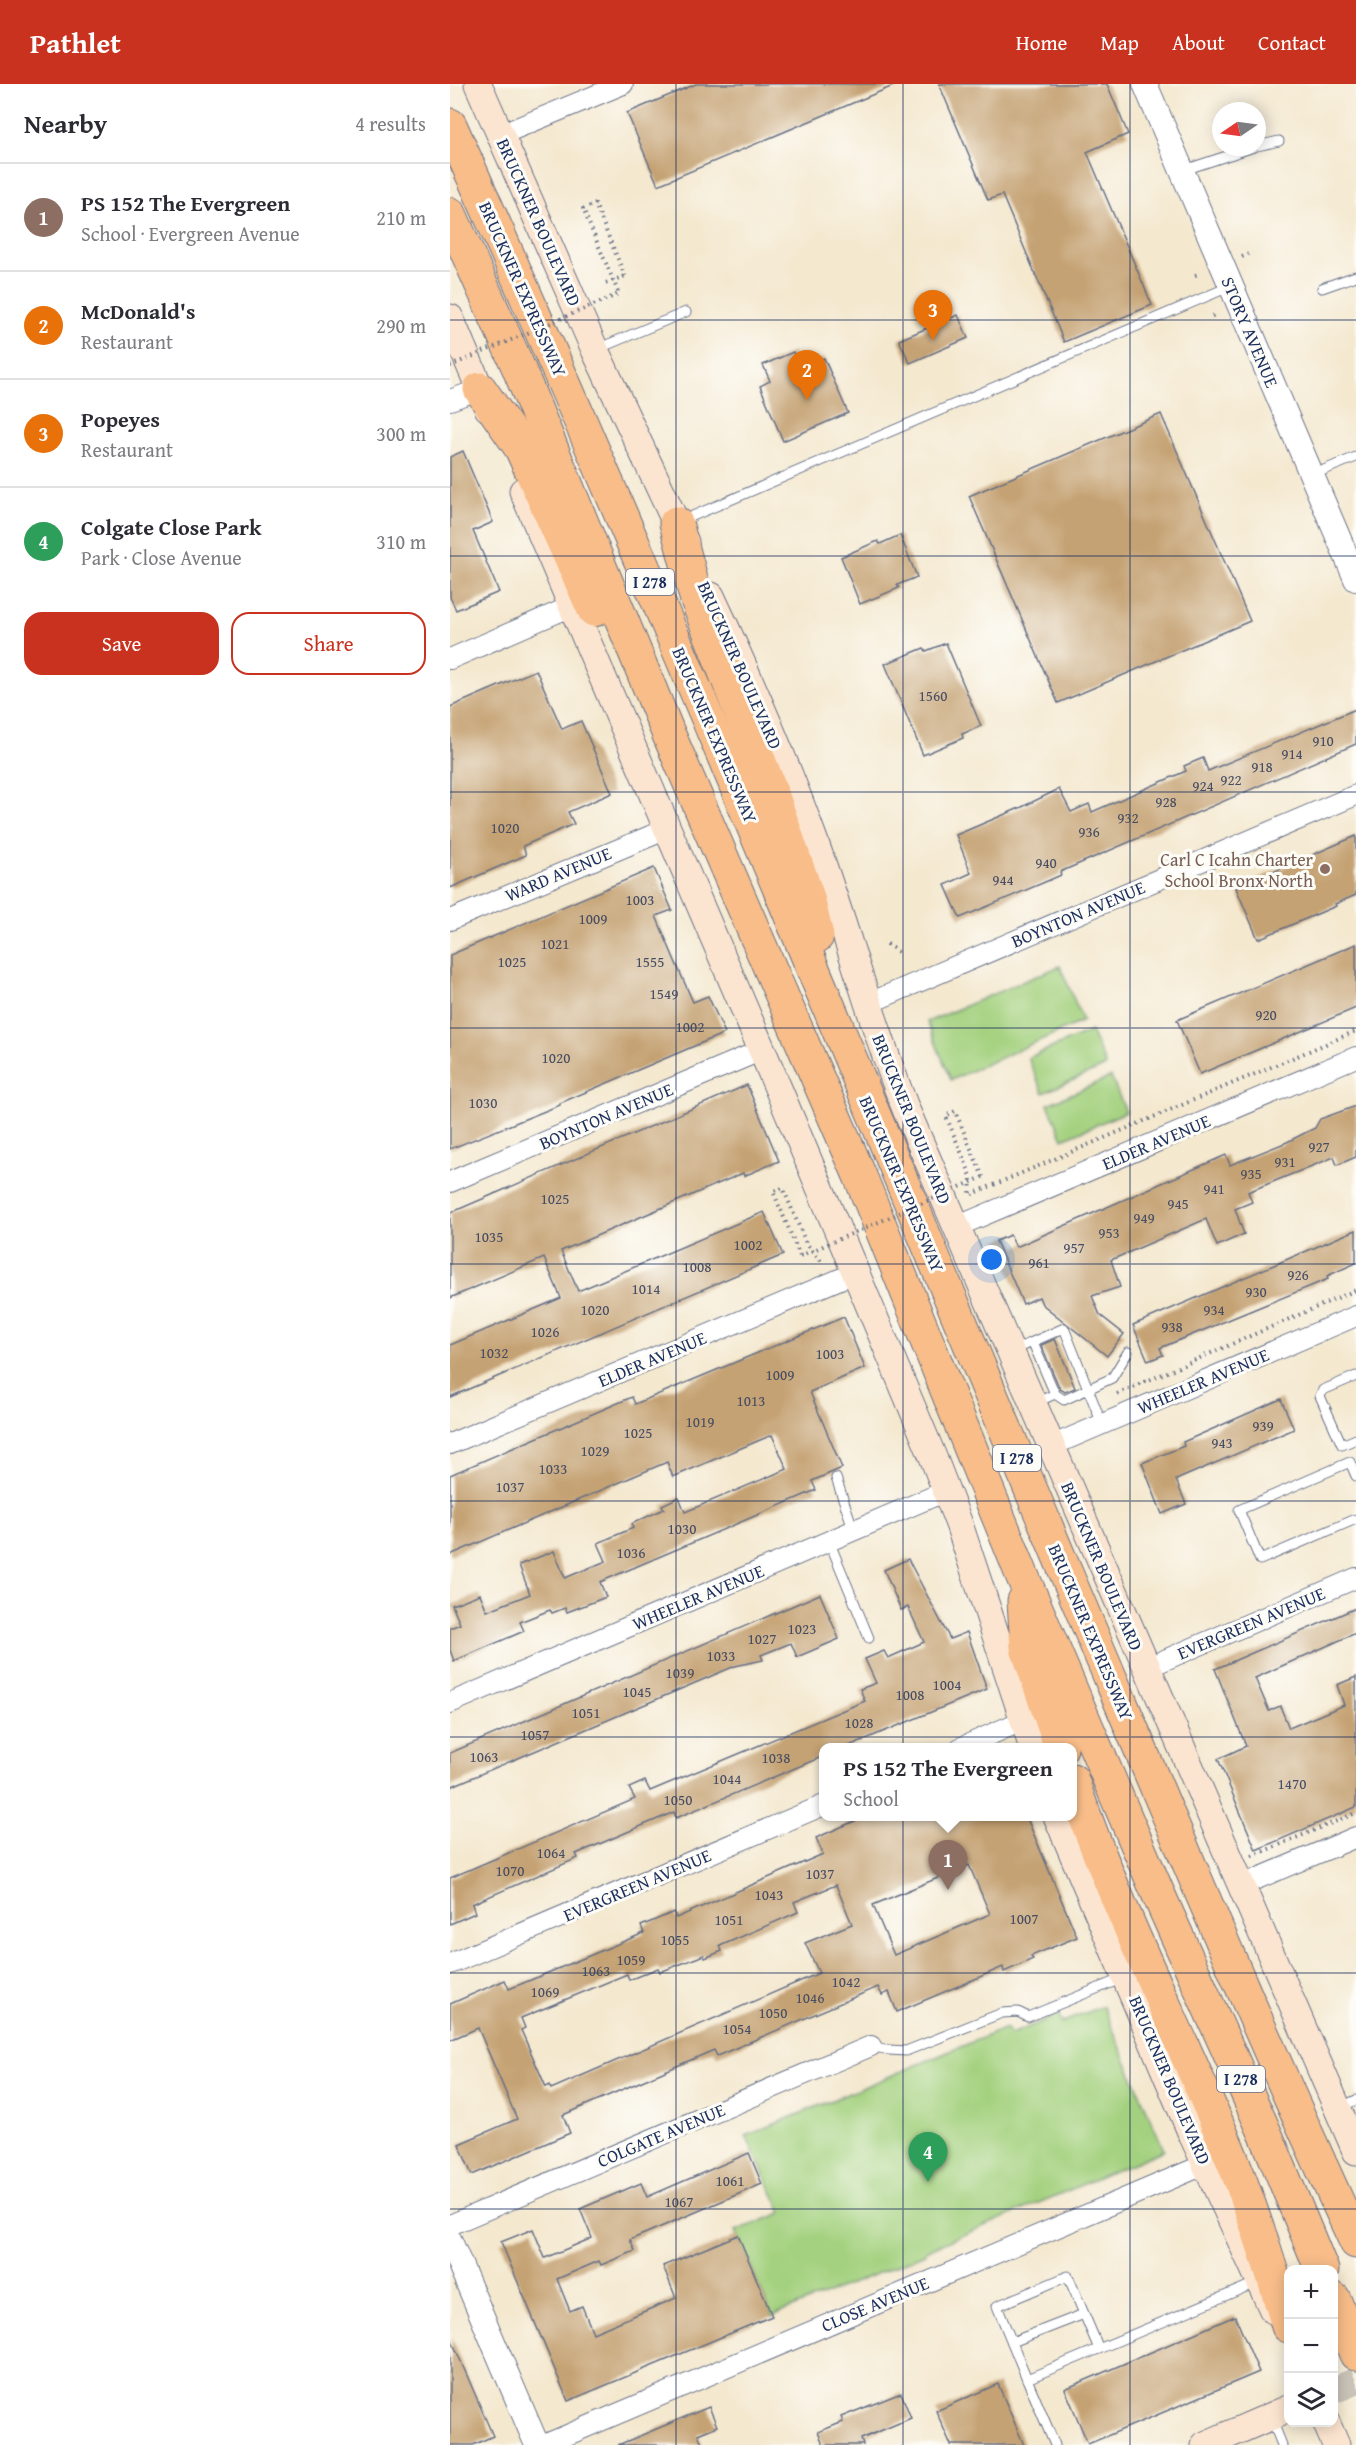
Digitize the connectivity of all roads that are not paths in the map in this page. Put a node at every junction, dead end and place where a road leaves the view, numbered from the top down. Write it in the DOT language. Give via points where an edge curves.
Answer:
graph roads {
  1 [pos="478,84"];
  2 [pos="623,84"];
  3 [pos="1144,84"];
  4 [pos="450,125"];
  5 [pos="500,135"];
  6 [pos="1279,141"];
  7 [pos="1266,144"];
  8 [pos="1226,156"];
  9 [pos="1182,170"];
  10 [pos="450,214"];
  11 [pos="1356,276"];
  12 [pos="1231,286"];
  13 [pos="1322,288"];
  14 [pos="686,312"];
  15 [pos="450,318"];
  16 [pos="595,350"];
  17 [pos="465,394"];
  18 [pos="1356,457"];
  19 [pos="1312,475"];
  20 [pos="676,523"];
  21 [pos="1356,579"];
  22 [pos="572,606"];
  23 [pos="450,659"];
  24 [pos="669,735"];
  25 [pos="1356,795"];
  26 [pos="667,829"];
  27 [pos="450,920"];
  28 [pos="867,1004"];
  29 [pos="842,1043"];
  30 [pos="762,1050"];
  31 [pos="1356,1057"];
  32 [pos="450,1182"];
  33 [pos="956,1227"];
  34 [pos="854,1273"];
  35 [pos="1356,1316"];
  36 [pos="1021,1348"];
  37 [pos="1072,1348"];
  38 [pos="1061,1352"];
  39 [pos="1128,1352"];
  40 [pos="1080,1368"];
  41 [pos="1070,1372"];
  42 [pos="1356,1376"];
  43 [pos="1088,1390"];
  44 [pos="1044,1399"];
  45 [pos="1102,1424"];
  46 [pos="1356,1439"];
  47 [pos="450,1444"];
  48 [pos="1342,1445"];
  49 [pos="1051,1446"];
  50 [pos="1350,1462"];
  51 [pos="1356,1476"];
  52 [pos="836,1478"];
  53 [pos="946,1491"];
  54 [pos="1356,1519"];
  55 [pos="854,1531"];
  56 [pos="829,1541"];
  57 [pos="1022,1575"];
  58 [pos="1356,1578"];
  59 [pos="869,1638"];
  60 [pos="1146,1668"];
  61 [pos="450,1703"];
  62 [pos="1024,1720"];
  63 [pos="971,1743"];
  64 [pos="1031,1743"];
  65 [pos="1059,1743"];
  66 [pos="1077,1793"];
  67 [pos="819,1807"];
  68 [pos="1059,1821"];
  69 [pos="1356,1838"];
  70 [pos="1240,1886"];
  71 [pos="450,1964"];
  72 [pos="1126,1977"];
  73 [pos="871,2046"];
  74 [pos="1346,2104"];
  75 [pos="1356,2151"];
  76 [pos="1206,2164"];
  77 [pos="450,2224"];
  78 [pos="450,2241"];
  79 [pos="1356,2242"];
  80 [pos="1320,2265"];
  81 [pos="1258,2282"];
  82 [pos="1338,2309"];
  83 [pos="1084,2314"];
  84 [pos="1286,2319"];
  85 [pos="1284,2333"];
  86 [pos="1012,2342"];
  87 [pos="1099,2349"];
  88 [pos="1356,2354"];
  89 [pos="1027,2379"];
  90 [pos="1279,2413"];
  91 [pos="1328,2427"];
  92 [pos="1220,2442"];
  93 [pos="537,2445"];
  94 [pos="543,2445"];
  95 [pos="1055,2445"];
  96 [pos="1282,2445"];
  97 [pos="1336,2445"];
  1 -- 5 [label="main road, BRUCKNER BOULEVARD"];
  2 -- 5 [label="street"];
  3 -- 9 [label="street, STORY AVENUE"];
  4 -- 29 [label="highway, BRUCKNER EXPRESSWAY / I 278" via="713,729"];
  5 -- 16 [label="main road, BRUCKNER BOULEVARD"];
  6 -- 7 [label="lane"];
  8 -- 9 [label="lane"];
  9 -- 12 [label="street, STORY AVENUE"];
  10 -- 24 [label="highway, BRUCKNER EXPRESSWAY / I 278" via="519,369"];
  11 -- 13 [label="lane"];
  12 -- 19 [label="street, STORY AVENUE"];
  12 -- 20 [label="lane"];
  14 -- 16 [label="lane"];
  15 -- 17 [label="main road"];
  16 -- 20 [label="main road, BRUCKNER BOULEVARD"];
  17 -- 22 [label="main road"];
  17 -- 24 [label="highway" via="521,448 626,685"];
  18 -- 19 [label="lane"];
  19 -- 21 [label="street, STORY AVENUE"];
  20 -- 28 [label="main road, BRUCKNER BOULEVARD" via="725,626 814,839"];
  20 -- 29 [label="highway" via="696,597 808,898"];
  22 -- 23 [label="street"];
  22 -- 26 [label="main road"];
  24 -- 57 [label="highway, BRUCKNER EXPRESSWAY / I 278" via="860,1176"];
  25 -- 28 [label="street, BOYNTON AVENUE"];
  26 -- 27 [label="street, WARD AVENUE"];
  26 -- 30 [label="main road"];
  28 -- 33 [label="main road, BRUCKNER BOULEVARD"];
  29 -- 79 [label="highway, BRUCKNER EXPRESSWAY / I 278" via="1193,1874"];
  30 -- 32 [label="street, BOYNTON AVENUE"];
  30 -- 34 [label="main road"];
  31 -- 33 [label="street, ELDER AVENUE"];
  33 -- 36 [label="main road, BRUCKNER BOULEVARD"];
  34 -- 47 [label="street, ELDER AVENUE"];
  34 -- 53 [label="main road"];
  35 -- 45 [label="street, WHEELER AVENUE"];
  36 -- 37 [label="lane" via="1064,1328"];
  36 -- 44 [label="main road, BRUCKNER BOULEVARD"];
  36 -- 44 [label="lane" via="1043,1360 1051,1379"];
  37 -- 38 [label="lane"];
  37 -- 40 [label="lane"];
  39 -- 43 [label="lane" via="1112,1378"];
  40 -- 41 [label="lane"];
  40 -- 43 [label="lane"];
  42 -- 48 [label="lane" via="1320,1392"];
  43 -- 44 [label="lane" via="1064,1400"];
  43 -- 45 [label="lane"];
  44 -- 49 [label="main road, BRUCKNER BOULEVARD"];
  45 -- 49 [label="street, WHEELER AVENUE"];
  46 -- 48 [label="lane"];
  48 -- 50 [label="lane"];
  49 -- 60 [label="main road, BRUCKNER BOULEVARD"];
  50 -- 51 [label="lane"];
  50 -- 54 [label="lane" via="1239,1510 1260,1560"];
  52 -- 55 [label="lane"];
  53 -- 55 [label="street, WHEELER AVENUE"];
  53 -- 62 [label="main road"];
  55 -- 56 [label="street, WHEELER AVENUE"];
  56 -- 59 [label="lane"];
  56 -- 61 [label="street, WHEELER AVENUE"];
  57 -- 65 [label="highway" via="1027,1648"];
  57 -- 80 [label="highway, BRUCKNER EXPRESSWAY / I 278"];
  58 -- 60 [label="street, EVERGREEN AVENUE"];
  60 -- 70 [label="main road, BRUCKNER BOULEVARD"];
  62 -- 63 [label="street"];
  62 -- 64 [label="main road"];
  66 -- 84 [label="highway" via="1111,1882 1241,2181"];
  67 -- 71 [label="street, EVERGREEN AVENUE"];
  68 -- 72 [label="main road, BRUCKNER BOULEVARD"];
  69 -- 70 [label="street"];
  70 -- 74 [label="main road, BRUCKNER BOULEVARD"];
  72 -- 73 [label="lane" via="1028,2017 1018,2012 1002,2013 906,2051"];
  72 -- 76 [label="main road, BRUCKNER BOULEVARD"];
  73 -- 77 [label="street, COLGATE AVENUE"];
  74 -- 75 [label="main road, BRUCKNER BOULEVARD"];
  76 -- 81 [label="main road, BRUCKNER BOULEVARD"];
  76 -- 94 [label="street, CLOSE AVENUE"];
  78 -- 93 [label="street"];
  81 -- 85 [label="main road, BRUCKNER BOULEVARD"];
  81 -- 87 [label="lane"];
  82 -- 88 [label="highway"];
  83 -- 86 [label="lane"];
  83 -- 86 [label="lane" via="1068,2276 996,2306"];
  83 -- 87 [label="lane"];
  86 -- 89 [label="lane"];
  87 -- 89 [label="lane"];
  89 -- 95 [label="lane"];
  90 -- 92 [label="main road"];
  90 -- 96 [label="lane"];
  91 -- 97 [label="main road"];
}
